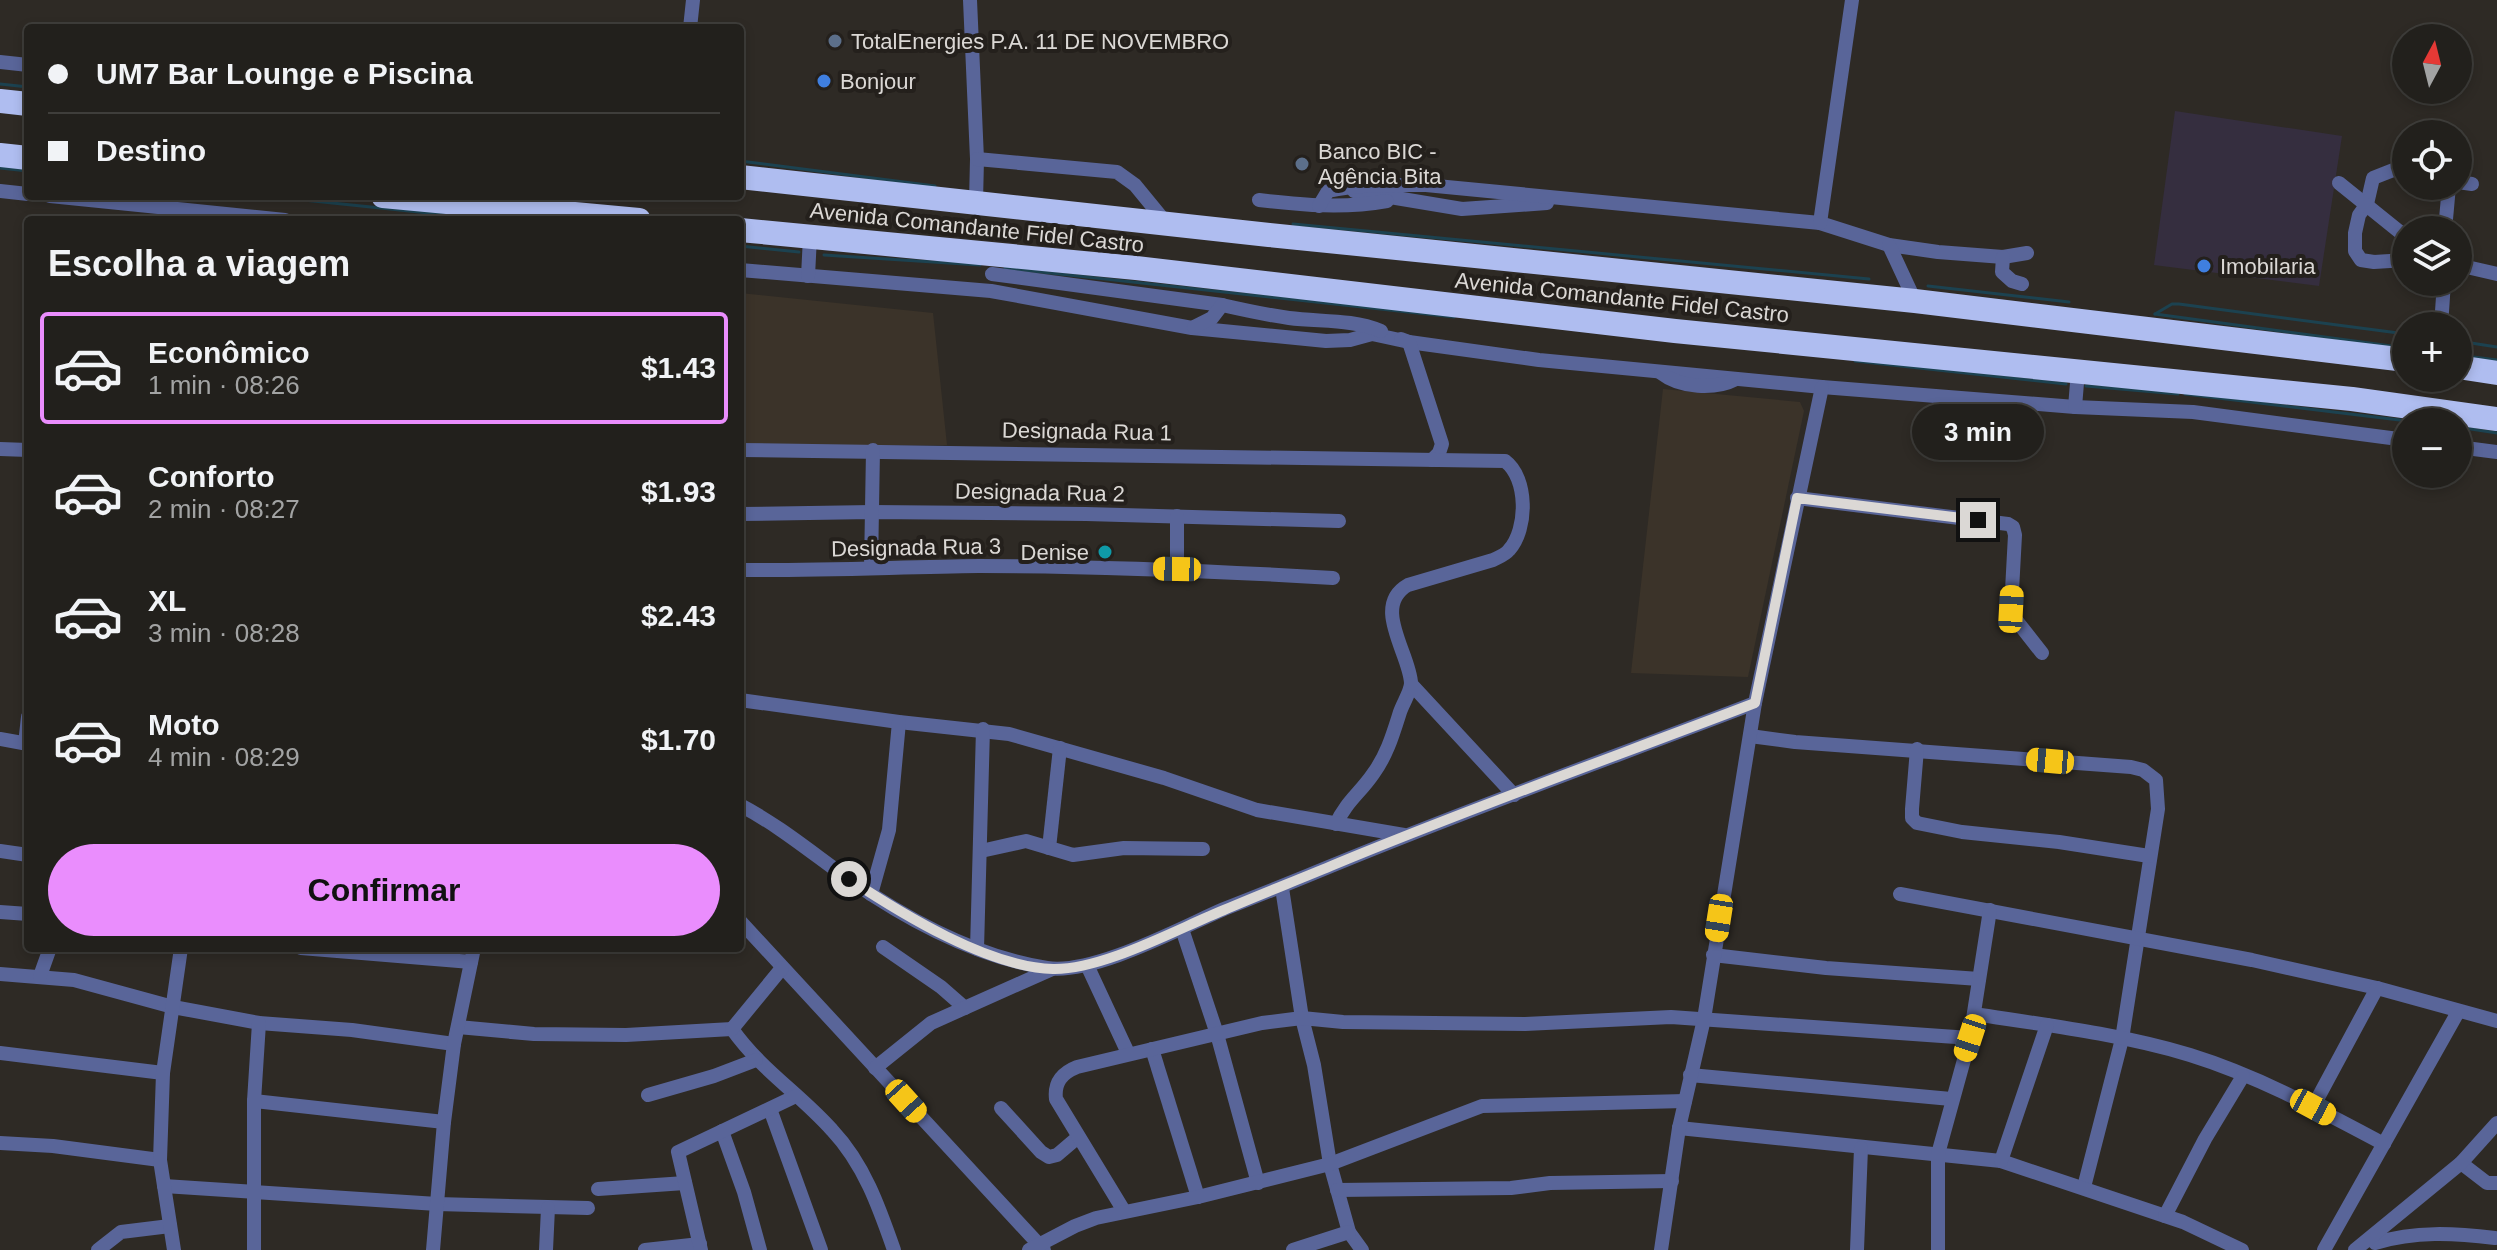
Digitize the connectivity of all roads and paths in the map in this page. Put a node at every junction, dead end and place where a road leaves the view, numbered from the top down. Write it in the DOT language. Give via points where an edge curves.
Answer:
graph roads {
  1 [pos="693,0"];
  2 [pos="970,0"];
  3 [pos="1852,0"];
  4 [pos="690,24"];
  5 [pos="0,62"];
  6 [pos="24,65"];
  7 [pos="0,101"];
  8 [pos="24,104"];
  9 [pos="0,155"];
  10 [pos="24,158"];
  11 [pos="977,159"];
  12 [pos="2392,171"];
  13 [pos="744,177"];
  14 [pos="2339,183"];
  15 [pos="1342,188"];
  16 [pos="0,191"];
  17 [pos="24,194"];
  18 [pos="1571,199"];
  19 [pos="89,200"];
  20 [pos="426,200"];
  21 [pos="1259,200"];
  22 [pos="1396,200"];
  23 [pos="976,202"];
  24 [pos="2367,204"];
  25 [pos="1319,206"];
  26 [pos="246,216"];
  27 [pos="596,216"];
  28 [pos="1820,223"];
  29 [pos="1167,224"];
  30 [pos="2392,225"];
  31 [pos="744,230"];
  32 [pos="810,237"];
  33 [pos="1889,245"];
  34 [pos="2027,253"];
  35 [pos="2003,257"];
  36 [pos="2392,261"];
  37 [pos="993,264"];
  38 [pos="2472,268"];
  39 [pos="744,270"];
  40 [pos="2497,274"];
  41 [pos="808,276"];
  42 [pos="2022,284"];
  43 [pos="991,291"];
  44 [pos="1915,301"];
  45 [pos="1222,305"];
  46 [pos="1280,316"];
  47 [pos="1192,328"];
  48 [pos="1326,341"];
  49 [pos="1409,342"];
  50 [pos="2392,358"];
  51 [pos="2472,369"];
  52 [pos="2078,371"];
  53 [pos="2497,373"];
  54 [pos="1822,387"];
  55 [pos="2075,407"];
  56 [pos="2497,419"];
  57 [pos="2392,438"];
  58 [pos="0,449"];
  59 [pos="2472,449"];
  60 [pos="24,450"];
  61 [pos="744,450"];
  62 [pos="873,450"];
  63 [pos="2497,452"];
  64 [pos="1432,460"];
  65 [pos="1797,498"];
  66 [pos="872,512"];
  67 [pos="744,514"];
  68 [pos="1177,516"];
  69 [pos="1339,521"];
  70 [pos="871,568"];
  71 [pos="1177,569"];
  72 [pos="744,570"];
  73 [pos="1333,578"];
  74 [pos="2042,653"];
  75 [pos="1411,684"];
  76 [pos="744,701"];
  77 [pos="1755,703"];
  78 [pos="899,722"];
  79 [pos="983,729"];
  80 [pos="1750,736"];
  81 [pos="0,739"];
  82 [pos="24,744"];
  83 [pos="1060,748"];
  84 [pos="1917,749"];
  85 [pos="1514,795"];
  86 [pos="744,807"];
  87 [pos="1336,824"];
  88 [pos="1406,836"];
  89 [pos="1049,848"];
  90 [pos="1203,849"];
  91 [pos="0,851"];
  92 [pos="981,851"];
  93 [pos="24,854"];
  94 [pos="2149,856"];
  95 [pos="1282,888"];
  96 [pos="871,894"];
  97 [pos="1900,894"];
  98 [pos="1990,910"];
  99 [pos="0,912"];
  100 [pos="24,914"];
  101 [pos="744,925"];
  102 [pos="1182,929"];
  103 [pos="2139,940"];
  104 [pos="883,947"];
  105 [pos="977,949"];
  106 [pos="49,952"];
  107 [pos="180,952"];
  108 [pos="402,952"];
  109 [pos="472,955"];
  110 [pos="1713,955"];
  111 [pos="1087,965"];
  112 [pos="782,968"];
  113 [pos="1052,969"];
  114 [pos="0,974"];
  115 [pos="40,976"];
  116 [pos="1979,979"];
  117 [pos="2377,988"];
  118 [pos="173,1007"];
  119 [pos="965,1008"];
  120 [pos="2458,1012"];
  121 [pos="1974,1014"];
  122 [pos="1302,1018"];
  123 [pos="1704,1019"];
  124 [pos="2497,1021"];
  125 [pos="259,1023"];
  126 [pos="2047,1025"];
  127 [pos="458,1027"];
  128 [pos="732,1029"];
  129 [pos="1217,1034"];
  130 [pos="1970,1038"];
  131 [pos="2122,1039"];
  132 [pos="454,1044"];
  133 [pos="1152,1049"];
  134 [pos="0,1053"];
  135 [pos="1128,1053"];
  136 [pos="756,1060"];
  137 [pos="875,1068"];
  138 [pos="163,1073"];
  139 [pos="1690,1075"];
  140 [pos="2243,1076"];
  141 [pos="648,1095"];
  142 [pos="796,1096"];
  143 [pos="1951,1099"];
  144 [pos="254,1101"];
  145 [pos="1685,1101"];
  146 [pos="2313,1107"];
  147 [pos="1001,1108"];
  148 [pos="770,1109"];
  149 [pos="444,1122"];
  150 [pos="2497,1123"];
  151 [pos="1679,1128"];
  152 [pos="722,1131"];
  153 [pos="1077,1138"];
  154 [pos="0,1143"];
  155 [pos="2384,1144"];
  156 [pos="1861,1148"];
  157 [pos="1938,1154"];
  158 [pos="160,1160"];
  159 [pos="2001,1161"];
  160 [pos="2461,1163"];
  161 [pos="1330,1164"];
  162 [pos="1672,1181"];
  163 [pos="685,1183"];
  164 [pos="1258,1183"];
  165 [pos="2497,1183"];
  166 [pos="164,1186"];
  167 [pos="2084,1187"];
  168 [pos="598,1189"];
  169 [pos="1337,1190"];
  170 [pos="252,1193"];
  171 [pos="1198,1197"];
  172 [pos="437,1204"];
  173 [pos="548,1208"];
  174 [pos="588,1208"];
  175 [pos="1124,1211"];
  176 [pos="2165,1216"];
  177 [pos="170,1226"];
  178 [pos="1349,1232"];
  179 [pos="2495,1238"];
  180 [pos="2375,1243"];
  181 [pos="701,1247"];
  182 [pos="1037,1248"];
  183 [pos="98,1250"];
  184 [pos="174,1250"];
  185 [pos="254,1250"];
  186 [pos="433,1250"];
  187 [pos="546,1250"];
  188 [pos="645,1250"];
  189 [pos="760,1250"];
  190 [pos="821,1250"];
  191 [pos="894,1250"];
  192 [pos="1293,1250"];
  193 [pos="1362,1250"];
  194 [pos="1661,1250"];
  195 [pos="1857,1250"];
  196 [pos="1938,1250"];
  197 [pos="2242,1250"];
  198 [pos="2324,1250"];
  199 [pos="2355,1250"];
  1 -- 4 [label="street"];
  2 -- 11 [label="street"];
  3 -- 28 [label="street"];
  5 -- 6 [label="street"];
  7 -- 8 [label="highway"];
  9 -- 10 [label="highway"];
  11 -- 23 [label="street"];
  11 -- 29 [label="street" via="1117,172"];
  12 -- 24 [label="street" via="2373,178"];
  13 -- 23 [label="highway, Avenida Comandante Fidel Castro"];
  14 -- 24 [label="street"];
  15 -- 18 [label="street" via="1426,185"];
  15 -- 22 [label="street"];
  15 -- 25 [label="street" via="1328,191"];
  16 -- 17 [label="street"];
  18 -- 22 [label="street" via="1462,209"];
  18 -- 28 [label="street"];
  19 -- 26 [label="street"];
  20 -- 27 [label="highway"];
  21 -- 25 [label="street"];
  22 -- 25 [label="street"];
  23 -- 29 [label="highway, Avenida Comandante Fidel Castro"];
  24 -- 30 [label="street"];
  24 -- 36 [label="street" via="2359,215 2355,251 2361,260"];
  28 -- 33 [label="street"];
  29 -- 44 [label="highway, Avenida Comandante Fidel Castro"];
  31 -- 32 [label="highway, Avenida Comandante Fidel Castro"];
  32 -- 37 [label="highway, Avenida Comandante Fidel Castro"];
  32 -- 41 [label="street"];
  33 -- 35 [label="street"];
  33 -- 44 [label="street"];
  34 -- 35 [label="street"];
  35 -- 42 [label="street" via="2002,272"];
  37 -- 43 [label="street"];
  37 -- 45 [label="street"];
  37 -- 52 [label="highway, Avenida Comandante Fidel Castro" via="1136,268 1675,331"];
  38 -- 40 [label="street"];
  39 -- 41 [label="street"];
  41 -- 43 [label="street"];
  43 -- 47 [label="street"];
  44 -- 50 [label="highway, Avenida Comandante Fidel Castro"];
  45 -- 46 [label="street"];
  45 -- 47 [label="street" via="1212,318"];
  46 -- 48 [label="street"];
  46 -- 49 [label="street" via="1364,324"];
  47 -- 48 [label="street"];
  48 -- 49 [label="street" via="1372,334"];
  49 -- 54 [label="street"];
  49 -- 64 [label="street" via="1442,444"];
  51 -- 53 [label="highway"];
  52 -- 55 [label="street"];
  52 -- 56 [label="highway, Avenida Comandante Fidel Castro"];
  54 -- 55 [label="street"];
  54 -- 65 [label="street"];
  55 -- 57 [label="street" via="2204,413"];
  58 -- 60 [label="street"];
  59 -- 63 [label="street"];
  61 -- 62 [label="street, Designada Rua 1"];
  62 -- 64 [label="street, Designada Rua 1"];
  62 -- 66 [label="street"];
  64 -- 75 [label="street, Designada Rua 1" via="1505,461 1518,475 1521,521 1518,536 1493,560 1397,593 1392,617"];
  65 -- 74 [label="street" via="2013,527 2011,609"];
  65 -- 77 [label="street"];
  66 -- 67 [label="street, Designada Rua 2"];
  66 -- 68 [label="street, Designada Rua 2"];
  66 -- 70 [label="street"];
  68 -- 69 [label="street, Designada Rua 2"];
  68 -- 71 [label="street"];
  70 -- 71 [label="street, Designada Rua 3"];
  70 -- 72 [label="street, Designada Rua 3"];
  71 -- 73 [label="street, Designada Rua 3"];
  75 -- 85 [label="street"];
  75 -- 87 [label="street" via="1387,752"];
  76 -- 78 [label="street"];
  77 -- 80 [label="street"];
  77 -- 85 [label="street"];
  78 -- 79 [label="street"];
  78 -- 96 [label="street" via="889,830"];
  79 -- 83 [label="street"];
  79 -- 92 [label="street"];
  80 -- 84 [label="street"];
  80 -- 110 [label="street"];
  81 -- 82 [label="street"];
  83 -- 87 [label="street" via="1247,808"];
  83 -- 89 [label="street"];
  84 -- 94 [label="street" via="1912,818 1917,823"];
  84 -- 94 [label="street" via="2143,770 2156,780 2159,796"];
  85 -- 88 [label="street"];
  86 -- 96 [label="street"];
  87 -- 88 [label="street"];
  88 -- 95 [label="street"];
  89 -- 90 [label="street" via="1073,855 1124,848"];
  89 -- 92 [label="street" via="1017,842"];
  91 -- 93 [label="street"];
  92 -- 105 [label="street"];
  94 -- 103 [label="street"];
  95 -- 102 [label="street"];
  95 -- 122 [label="street"];
  96 -- 105 [label="street"];
  97 -- 98 [label="street"];
  98 -- 103 [label="street"];
  98 -- 116 [label="street"];
  99 -- 100 [label="street"];
  101 -- 112 [label="street"];
  102 -- 111 [label="street"];
  102 -- 129 [label="street"];
  103 -- 117 [label="street"];
  103 -- 131 [label="street"];
  104 -- 119 [label="street"];
  105 -- 113 [label="street"];
  106 -- 115 [label="street"];
  107 -- 118 [label="street"];
  108 -- 109 [label="street"];
  109 -- 127 [label="street"];
  110 -- 116 [label="street"];
  110 -- 123 [label="street"];
  111 -- 113 [label="street"];
  111 -- 135 [label="street"];
  112 -- 128 [label="street"];
  112 -- 137 [label="street"];
  113 -- 119 [label="street"];
  114 -- 115 [label="street"];
  115 -- 118 [label="street"];
  116 -- 121 [label="street"];
  117 -- 120 [label="street"];
  117 -- 146 [label="street"];
  118 -- 125 [label="street"];
  118 -- 138 [label="street"];
  119 -- 137 [label="street" via="931,1023"];
  120 -- 124 [label="street"];
  120 -- 155 [label="street"];
  121 -- 126 [label="street"];
  121 -- 130 [label="street"];
  122 -- 123 [label="street" via="1525,1024"];
  122 -- 129 [label="street"];
  122 -- 161 [label="street"];
  123 -- 130 [label="street"];
  123 -- 139 [label="street"];
  125 -- 132 [label="street"];
  125 -- 144 [label="street"];
  126 -- 131 [label="street"];
  126 -- 159 [label="street"];
  127 -- 128 [label="street" via="597,1035"];
  127 -- 132 [label="street"];
  128 -- 136 [label="street"];
  129 -- 133 [label="street"];
  129 -- 164 [label="street"];
  130 -- 143 [label="street"];
  131 -- 140 [label="street" via="2193,1056"];
  131 -- 167 [label="street"];
  132 -- 149 [label="street"];
  133 -- 135 [label="street"];
  133 -- 171 [label="street"];
  134 -- 138 [label="street"];
  135 -- 153 [label="street" via="1066,1071 1058,1082 1056,1099"];
  136 -- 141 [label="street"];
  136 -- 142 [label="street"];
  137 -- 182 [label="street"];
  138 -- 158 [label="street"];
  139 -- 143 [label="street"];
  139 -- 145 [label="street"];
  140 -- 146 [label="street"];
  140 -- 176 [label="street"];
  142 -- 148 [label="street"];
  142 -- 191 [label="street" via="832,1129 857,1162"];
  143 -- 157 [label="street"];
  144 -- 149 [label="street"];
  144 -- 170 [label="street"];
  145 -- 151 [label="street"];
  145 -- 161 [label="street" via="1482,1106"];
  146 -- 155 [label="street"];
  147 -- 153 [label="street" via="1049,1157"];
  148 -- 152 [label="street"];
  148 -- 190 [label="street"];
  149 -- 172 [label="street"];
  150 -- 160 [label="street"];
  151 -- 156 [label="street"];
  151 -- 162 [label="street"];
  152 -- 163 [label="street" via="678,1152"];
  152 -- 189 [label="street"];
  153 -- 175 [label="street"];
  154 -- 158 [label="street"];
  155 -- 198 [label="street"];
  156 -- 157 [label="street"];
  156 -- 195 [label="street"];
  157 -- 159 [label="street"];
  157 -- 196 [label="street"];
  158 -- 166 [label="street"];
  159 -- 167 [label="street"];
  160 -- 165 [label="street" via="2487,1183"];
  160 -- 180 [label="street"];
  161 -- 164 [label="street"];
  161 -- 169 [label="street"];
  162 -- 169 [label="street"];
  162 -- 194 [label="street"];
  163 -- 168 [label="street"];
  163 -- 181 [label="street"];
  164 -- 171 [label="street"];
  166 -- 170 [label="street"];
  166 -- 177 [label="street"];
  167 -- 176 [label="street"];
  169 -- 178 [label="street"];
  170 -- 172 [label="street"];
  170 -- 185 [label="street"];
  171 -- 175 [label="street"];
  172 -- 173 [label="street"];
  172 -- 186 [label="street"];
  173 -- 174 [label="street"];
  173 -- 187 [label="street"];
  175 -- 182 [label="street" via="1075,1226"];
  176 -- 197 [label="street"];
  177 -- 183 [label="street" via="121,1232"];
  177 -- 184 [label="street"];
  178 -- 192 [label="street"];
  178 -- 193 [label="street"];
  179 -- 180 [label="street" via="2425,1233"];
  180 -- 199 [label="street"];
  181 -- 188 [label="street"];
}
